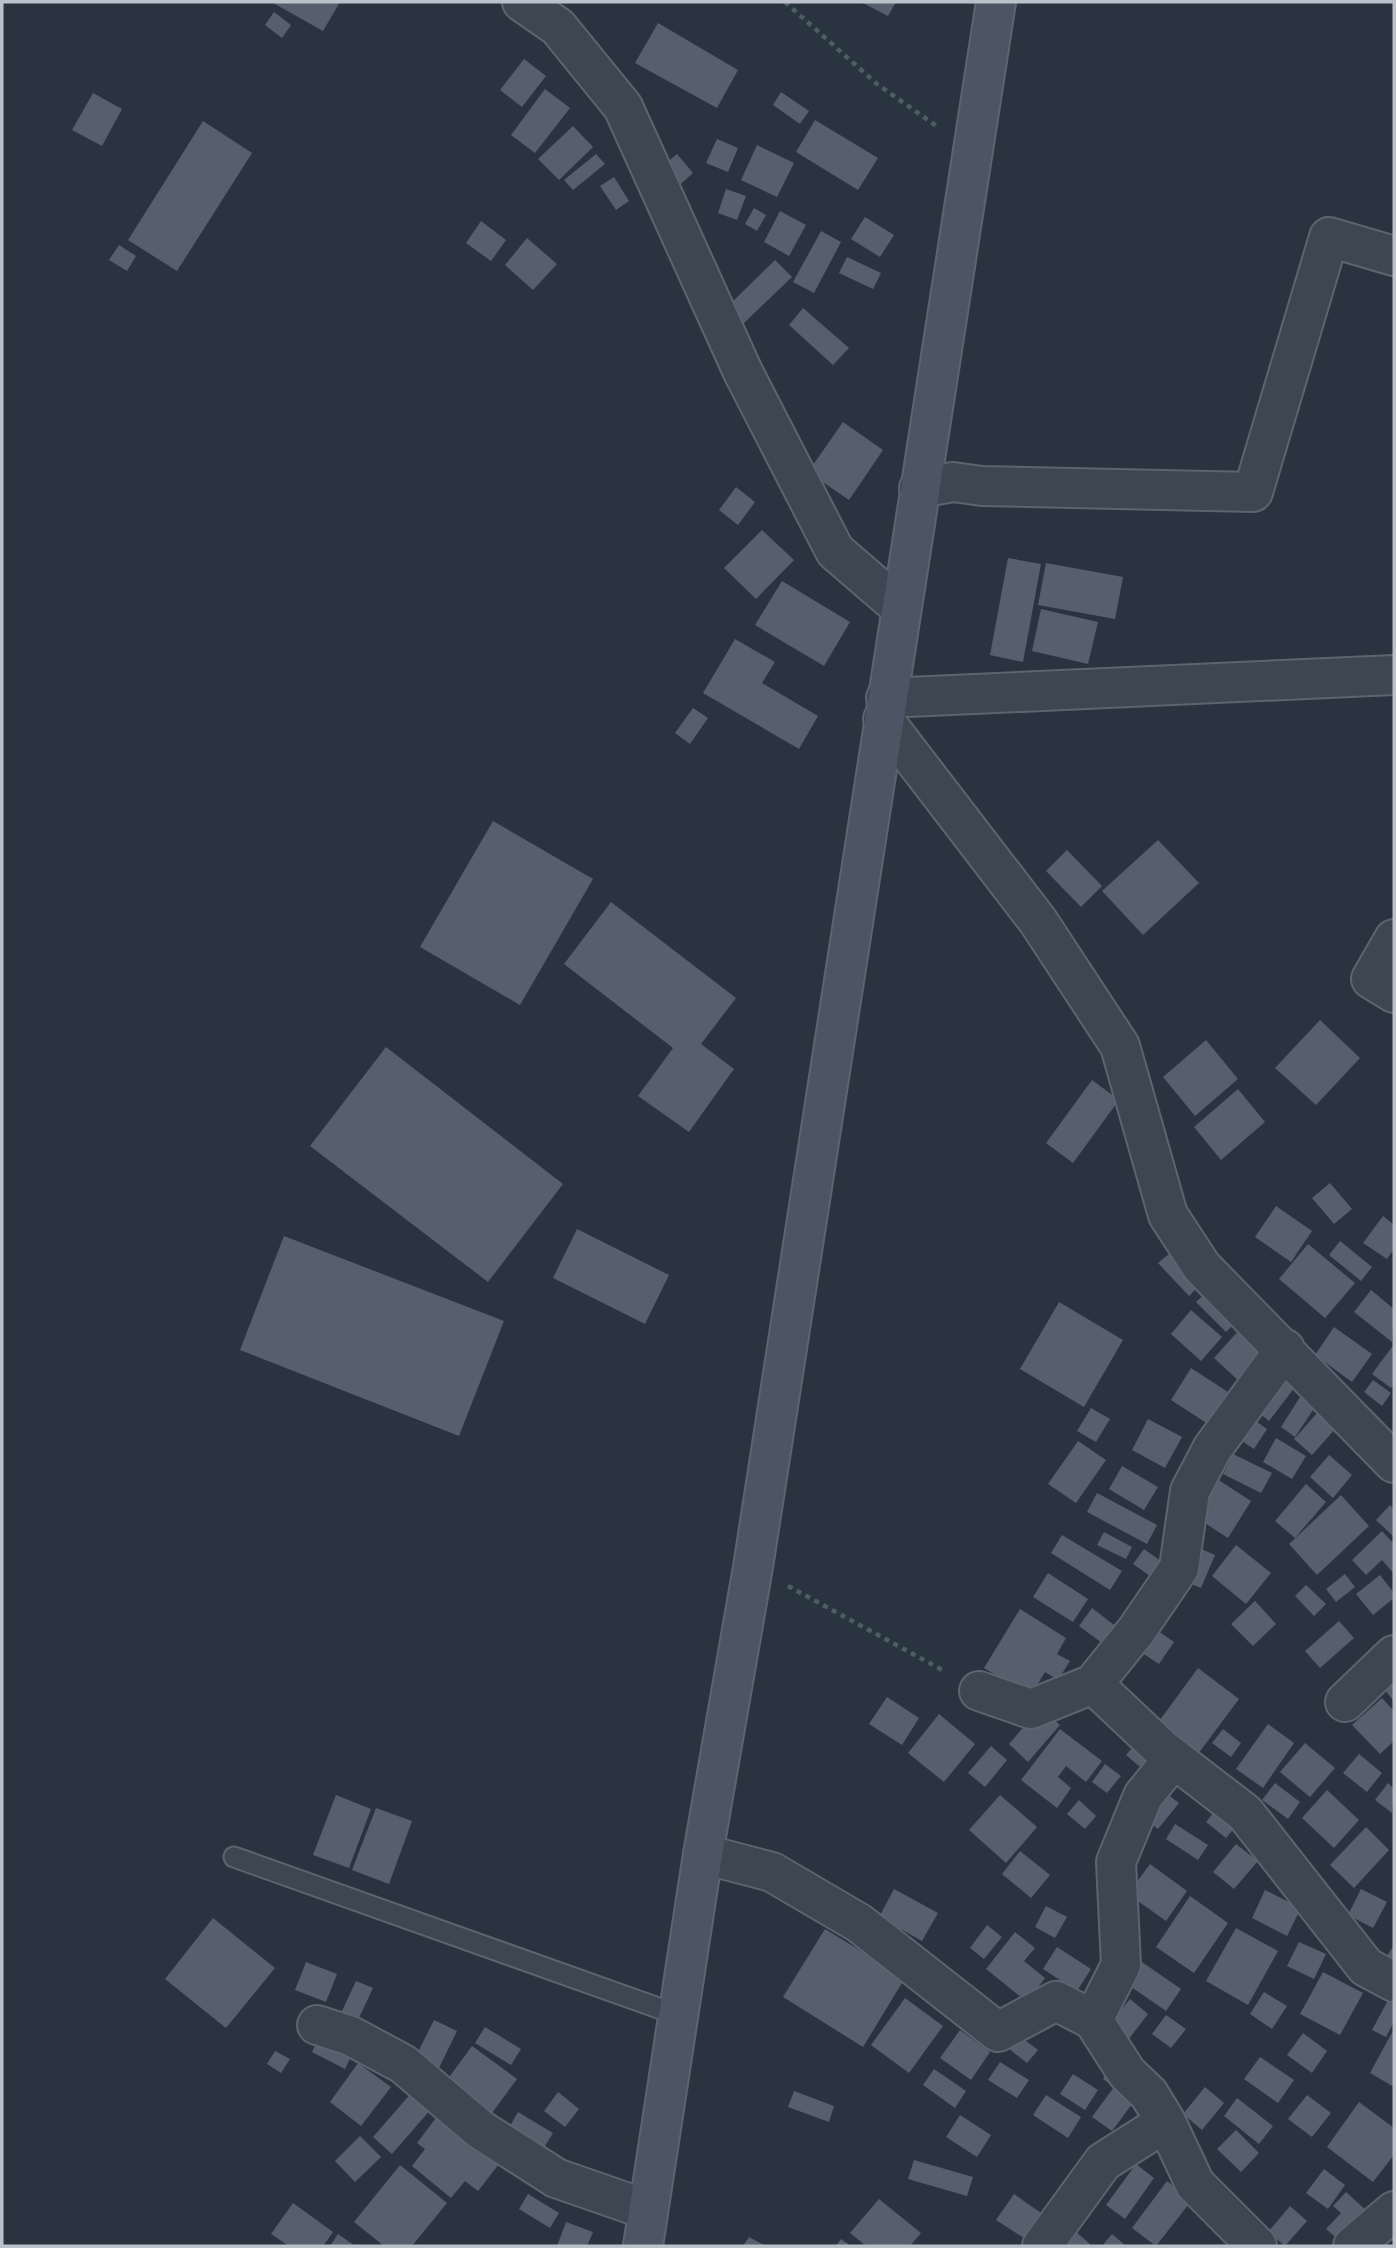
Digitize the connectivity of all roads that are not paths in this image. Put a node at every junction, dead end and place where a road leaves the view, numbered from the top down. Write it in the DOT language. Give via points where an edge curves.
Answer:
graph roads {
  1 [pos="522,2"];
  2 [pos="996,2"];
  3 [pos="1394,256"];
  4 [pos="919,488"];
  5 [pos="900,607"];
  6 [pos="1394,675"];
  7 [pos="884,708"];
  8 [pos="1394,939"];
  9 [pos="1394,993"];
  10 [pos="1285,1349"];
  11 [pos="1394,1462"];
  12 [pos="1394,1655"];
  13 [pos="1093,1684"];
  14 [pos="979,1691"];
  15 [pos="1345,1702"];
  16 [pos="1174,1758"];
  17 [pos="703,1854"];
  18 [pos="234,1857"];
  19 [pos="1394,1982"];
  20 [pos="678,2015"];
  21 [pos="1093,2020"];
  22 [pos="317,2025"];
  23 [pos="1166,2122"];
  24 [pos="1394,2211"];
  25 [pos="646,2228"];
  26 [pos="1042,2246"];
  27 [pos="1257,2246"];
  28 [pos="1353,2246"];
  1 -- 5 [label="street" via="558,27 623,107 743,372 835,551"];
  2 -- 4 [label="main road"];
  3 -- 4 [label="street" via="1328,237 1253,492 953,482"];
  4 -- 5 [label="main road"];
  5 -- 7 [label="main road"];
  6 -- 7 [label="street"];
  7 -- 10 [label="street" via="1038,921 1120,1046 1168,1215 1202,1267"];
  7 -- 17 [label="main road" via="753,1567"];
  8 -- 9 [label="street" via="1371,979"];
  10 -- 11 [label="street"];
  10 -- 13 [label="street" via="1212,1449 1190,1491 1180,1567"];
  12 -- 15 [label="street"];
  13 -- 14 [label="street" via="1031,1709"];
  13 -- 16 [label="street"];
  16 -- 19 [label="street" via="1245,1813 1366,1968"];
  16 -- 21 [label="street" via="1143,1796 1116,1861 1121,1965"];
  17 -- 20 [label="main road"];
  17 -- 21 [label="street" via="772,1872 859,1923 998,2032 1056,2001"];
  18 -- 20 [label="lane"];
  20 -- 25 [label="main road"];
  21 -- 23 [label="street"];
  22 -- 25 [label="street" via="351,2036 403,2064 481,2130"];
  23 -- 26 [label="street" via="1102,2162"];
  23 -- 27 [label="street" via="1195,2185"];
  24 -- 28 [label="street"];
}
